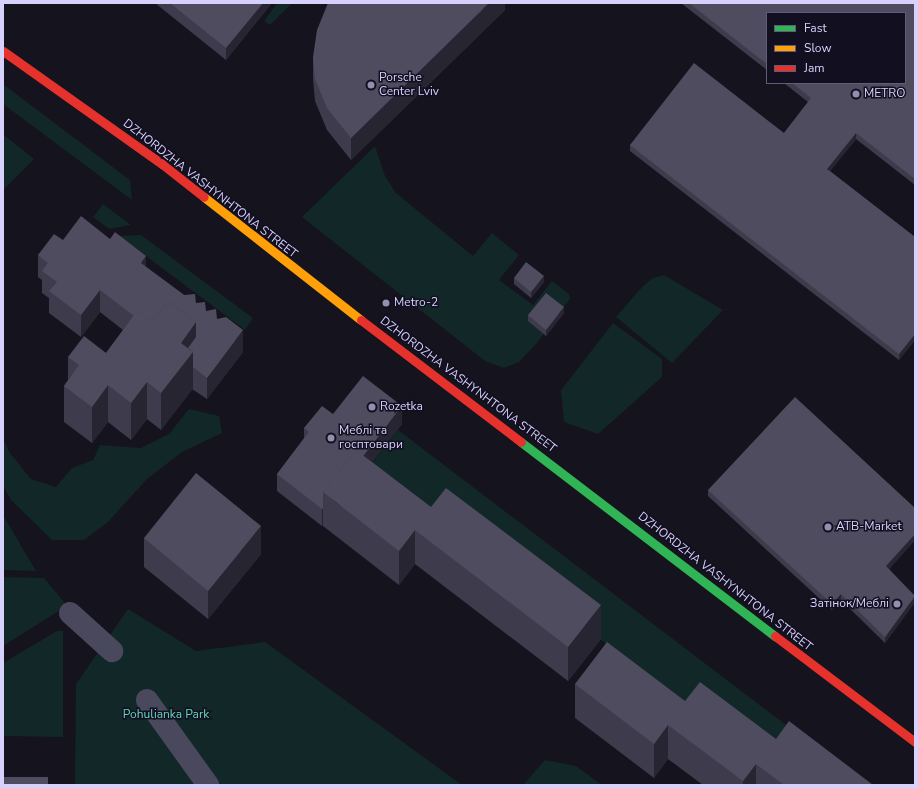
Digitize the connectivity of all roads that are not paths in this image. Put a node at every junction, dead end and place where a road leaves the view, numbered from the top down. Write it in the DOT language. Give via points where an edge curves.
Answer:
graph roads {
  1 [pos="3,51"];
  2 [pos="70,613"];
  3 [pos="112,651"];
  4 [pos="147,700"];
  5 [pos="915,742"];
  6 [pos="208,785"];
  1 -- 5 [label="main road, DZHORDZHA VASHYNHTONA STREET" via="162,164 325,293"];
  2 -- 3 [label="street"];
  4 -- 6 [label="street"];
}
